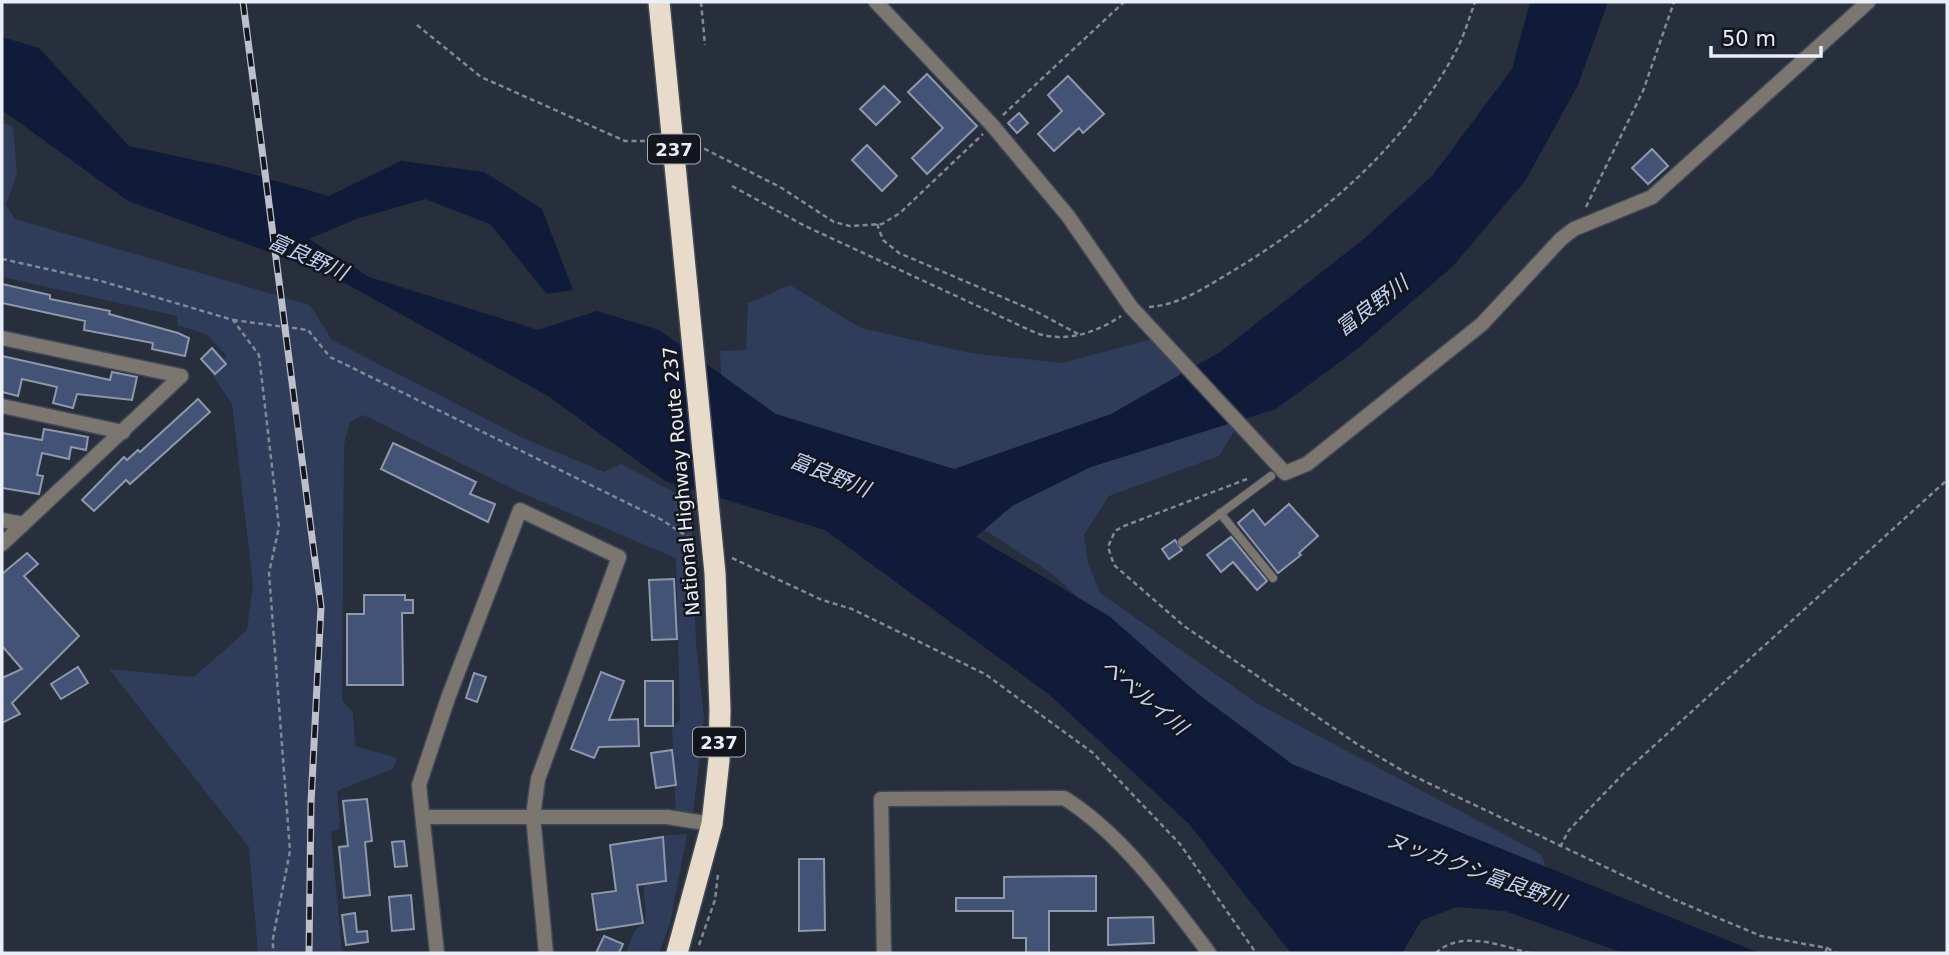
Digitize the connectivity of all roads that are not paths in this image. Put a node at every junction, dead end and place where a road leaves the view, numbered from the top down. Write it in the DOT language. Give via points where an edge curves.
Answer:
graph roads {
  1 [pos="659,2"];
  2 [pos="876,2"];
  3 [pos="1861,4"];
  4 [pos="2,338"];
  5 [pos="2,406"];
  6 [pos="123,432"];
  7 [pos="1273,469"];
  8 [pos="1220,513"];
  9 [pos="2,520"];
  10 [pos="23,524"];
  11 [pos="1182,541"];
  12 [pos="2,544"];
  13 [pos="1273,578"];
  14 [pos="533,816"];
  15 [pos="423,817"];
  16 [pos="712,824"];
  17 [pos="437,953"];
  18 [pos="546,953"];
  19 [pos="677,953"];
  20 [pos="884,953"];
  21 [pos="1209,953"];
  1 -- 16 [label="highway, National Highway Route 237 / 237" via="688,297 720,709"];
  2 -- 7 [label="street" via="992,125 1069,216 1134,311"];
  3 -- 7 [label="street" via="1652,197 1560,239 1482,324 1428,370 1307,464 1285,473"];
  4 -- 6 [label="street" via="181,376"];
  5 -- 6 [label="street"];
  6 -- 10 [label="street"];
  7 -- 8 [label="lane"];
  8 -- 11 [label="lane"];
  8 -- 13 [label="lane"];
  9 -- 10 [label="street"];
  10 -- 12 [label="street"];
  14 -- 15 [label="street"];
  14 -- 15 [label="street" via="538,779 619,557 520,510 419,785"];
  14 -- 16 [label="street" via="667,817"];
  14 -- 18 [label="street"];
  15 -- 17 [label="street"];
  16 -- 19 [label="highway, National Highway Route 237 / 237"];
  20 -- 21 [label="street" via="881,799 1064,798 1085,811 1170,899"];
}
